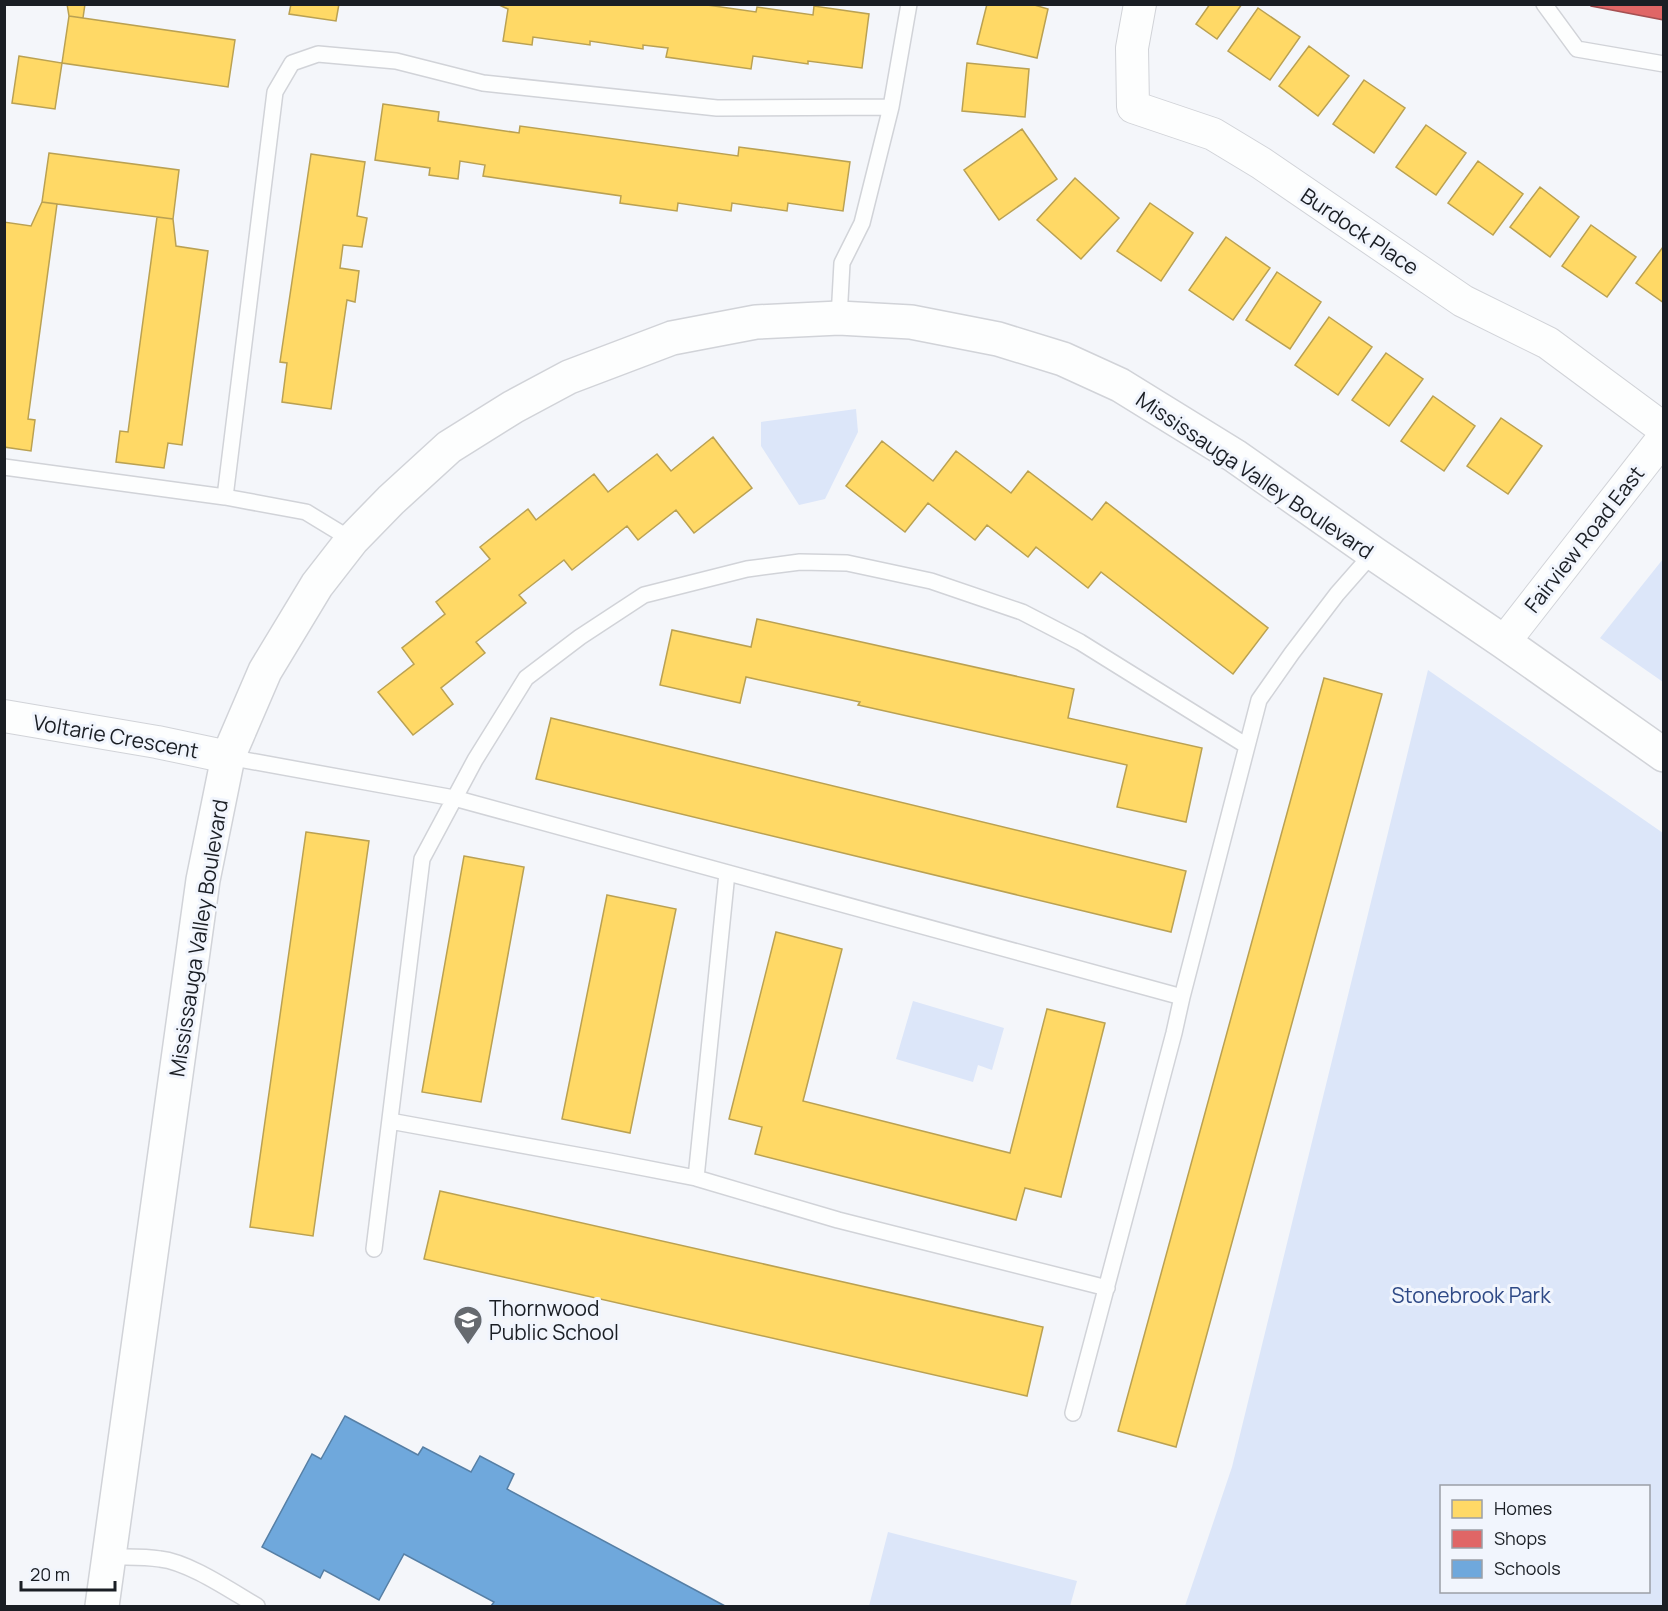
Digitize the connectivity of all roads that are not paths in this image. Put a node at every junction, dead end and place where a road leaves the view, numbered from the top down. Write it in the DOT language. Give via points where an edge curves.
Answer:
graph roads {
  1 [pos="909,4"];
  2 [pos="1140,4"];
  3 [pos="1544,4"];
  4 [pos="1664,64"];
  5 [pos="891,107"];
  6 [pos="839,318"];
  7 [pos="1664,429"];
  8 [pos="1664,437"];
  9 [pos="4,467"];
  10 [pos="225,497"];
  11 [pos="352,540"];
  12 [pos="1373,553"];
  13 [pos="1504,642"];
  14 [pos="4,716"];
  15 [pos="1247,746"];
  16 [pos="1664,756"];
  17 [pos="228,757"];
  18 [pos="454,798"];
  19 [pos="727,873"];
  20 [pos="1182,997"];
  21 [pos="390,1121"];
  22 [pos="696,1178"];
  23 [pos="374,1249"];
  24 [pos="1107,1288"];
  25 [pos="1073,1413"];
  26 [pos="109,1557"];
  27 [pos="102,1606"];
  28 [pos="257,1606"];
  1 -- 5 [label="lane"];
  2 -- 7 [label="street, Burdock Place" via="1132,48 1133,107 1213,134 1262,163 1463,301 1548,344"];
  3 -- 4 [label="lane" via="1576,49"];
  5 -- 6 [label="lane" via="862,223 842,263"];
  5 -- 10 [label="lane" via="717,108 483,83 396,61 318,54 292,63 275,92"];
  6 -- 11 [label="street, Mississauga Valley Boulevard" via="756,322 672,338 569,376 449,447"];
  6 -- 12 [label="street, Mississauga Valley Boulevard" via="911,322 998,339 1063,359 1120,385 1235,456"];
  8 -- 13 [label="street, Fairview Road East"];
  9 -- 10 [label="lane"];
  10 -- 11 [label="lane" via="306,512"];
  11 -- 17 [label="street, Mississauga Valley Boulevard" via="317,585 265,671"];
  12 -- 13 [label="street, Mississauga Valley Boulevard"];
  12 -- 15 [label="lane" via="1337,594 1259,700"];
  13 -- 16 [label="street, Mississauga Valley Boulevard"];
  14 -- 17 [label="street, Voltarie Crescent"];
  15 -- 18 [label="lane" via="1080,642 1022,612 931,580 847,563 800,562 747,569 644,595 580,637 526,678"];
  15 -- 20 [label="lane"];
  17 -- 18 [label="lane"];
  17 -- 26 [label="street, Mississauga Valley Boulevard" via="202,880"];
  18 -- 19 [label="lane"];
  18 -- 21 [label="lane" via="422,859"];
  19 -- 20 [label="lane"];
  19 -- 22 [label="lane"];
  20 -- 24 [label="lane"];
  21 -- 22 [label="lane"];
  21 -- 23 [label="lane"];
  22 -- 24 [label="lane" via="838,1220"];
  24 -- 25 [label="lane"];
  26 -- 27 [label="street, Mississauga Valley Boulevard"];
  26 -- 28 [label="lane" via="162,1559 180,1564"];
}
